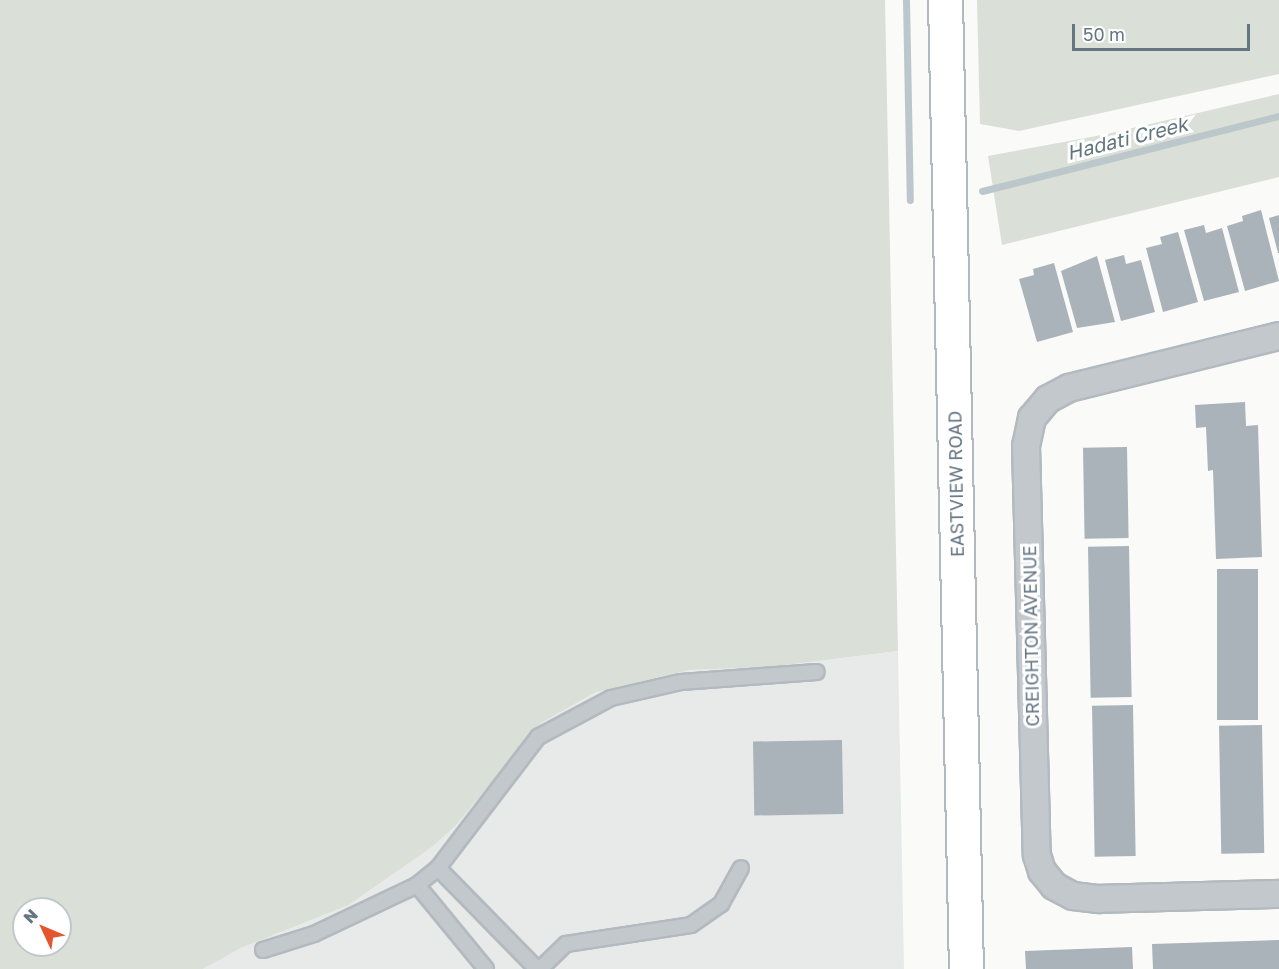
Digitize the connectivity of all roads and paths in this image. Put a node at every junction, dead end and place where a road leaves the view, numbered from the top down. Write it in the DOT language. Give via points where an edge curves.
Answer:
graph roads {
  1 [pos="945,0"];
  2 [pos="1279,336"];
  3 [pos="817,672"];
  4 [pos="438,868"];
  5 [pos="741,868"];
  6 [pos="417,885"];
  7 [pos="1279,894"];
  8 [pos="263,950"];
  9 [pos="486,969"];
  10 [pos="538,969"];
  11 [pos="966,969"];
  1 -- 11 [label="street, EASTVIEW ROAD"];
  2 -- 7 [label="street, CREIGHTON AVENUE" via="1069,388 1048,399 1032,418 1026,446 1037,855 1042,871 1054,886 1073,896 1099,899"];
  3 -- 4 [label="lane" via="681,682 611,698 538,737"];
  4 -- 6 [label="lane"];
  4 -- 10 [label="lane"];
  5 -- 10 [label="lane" via="722,904 691,925 566,944"];
  6 -- 8 [label="lane" via="314,934"];
  6 -- 9 [label="lane"];
}
